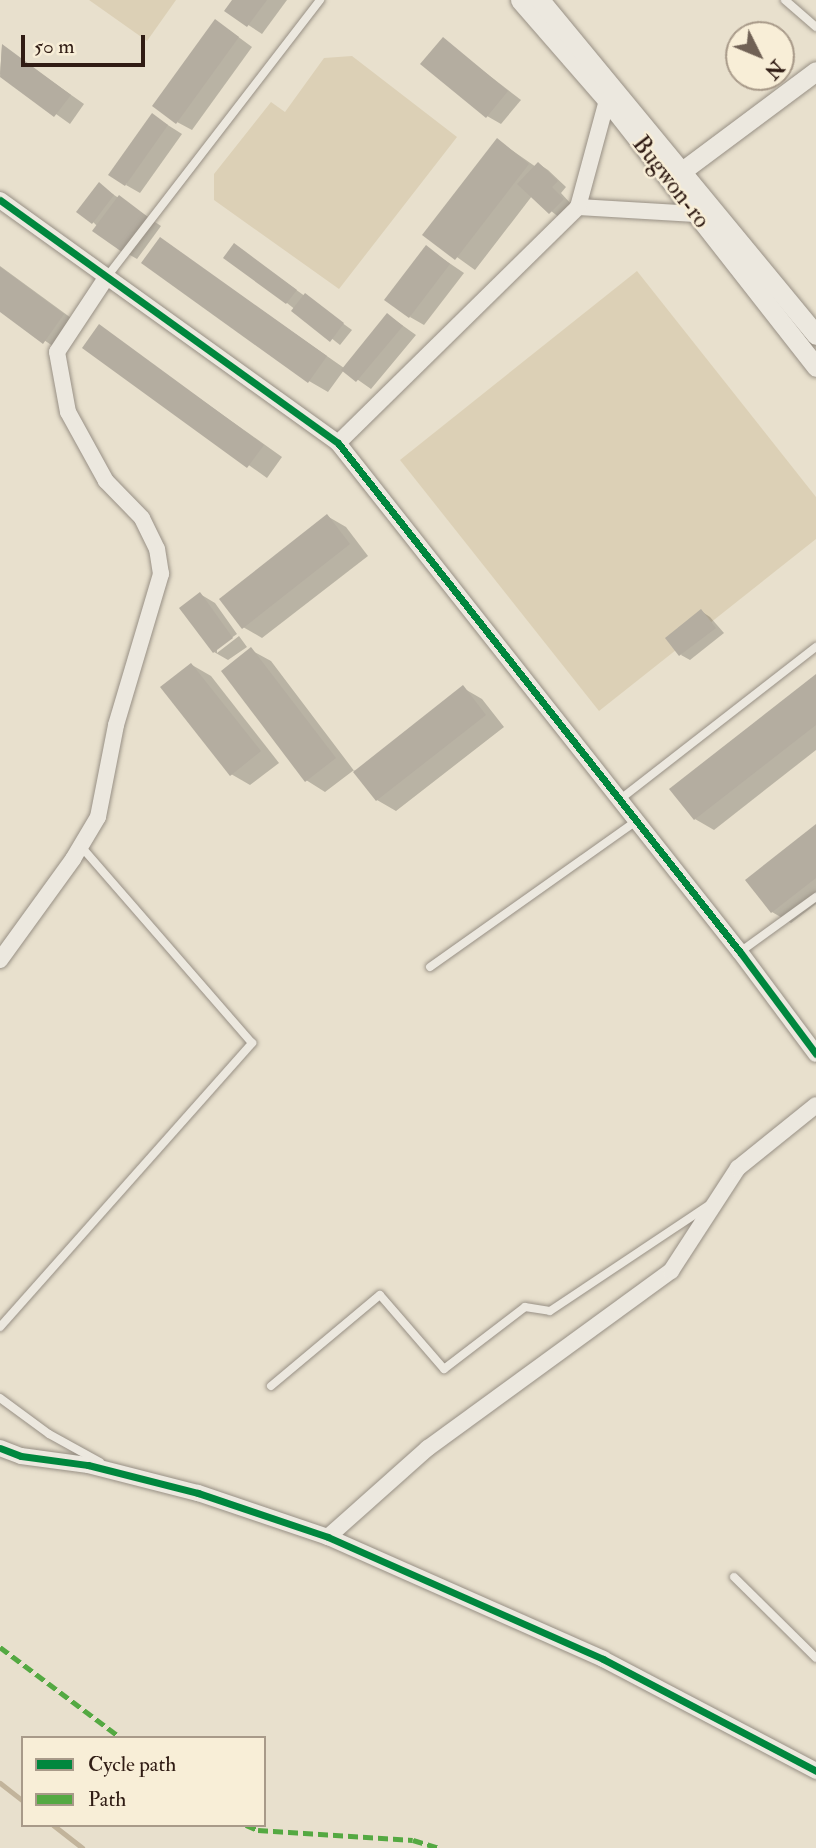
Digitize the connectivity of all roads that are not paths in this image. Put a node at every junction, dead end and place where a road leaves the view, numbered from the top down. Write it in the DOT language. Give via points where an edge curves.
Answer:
graph roads {
  1 [pos="320,0"];
  2 [pos="520,0"];
  3 [pos="540,0"];
  4 [pos="785,0"];
  5 [pos="816,27"];
  6 [pos="816,71"];
  7 [pos="607,100"];
  8 [pos="676,175"];
  9 [pos="0,200"];
  10 [pos="578,206"];
  11 [pos="696,214"];
  12 [pos="106,278"];
  13 [pos="816,335"];
  14 [pos="816,367"];
  15 [pos="338,443"];
  16 [pos="816,647"];
  17 [pos="618,801"];
  18 [pos="635,822"];
  19 [pos="81,846"];
  20 [pos="816,897"];
  21 [pos="740,952"];
  22 [pos="0,960"];
  23 [pos="430,967"];
  24 [pos="816,1055"];
  25 [pos="816,1105"];
  26 [pos="718,1199"];
  27 [pos="0,1327"];
  28 [pos="271,1386"];
  29 [pos="0,1398"];
  30 [pos="0,1448"];
  31 [pos="121,1473"];
  32 [pos="328,1537"];
  33 [pos="734,1577"];
  34 [pos="816,1658"];
  35 [pos="816,1771"];
  1 -- 12 [label="lane"];
  2 -- 7 [label="street, Bugwon-ro"];
  3 -- 8 [label="street, Bugwon-ro"];
  4 -- 5 [label="lane"];
  6 -- 8 [label="street"];
  7 -- 8 [label="street, Bugwon-ro"];
  7 -- 10 [label="street"];
  8 -- 11 [label="street, Bugwon-ro"];
  8 -- 13 [label="street, Bugwon-ro"];
  9 -- 12 [label="street"];
  10 -- 11 [label="street"];
  10 -- 15 [label="street"];
  11 -- 14 [label="street, Bugwon-ro"];
  12 -- 15 [label="street"];
  12 -- 19 [label="street" via="57,352 68,412 106,481 142,518 157,549 161,574 116,725 97,817"];
  15 -- 17 [label="street"];
  16 -- 17 [label="lane"];
  17 -- 18 [label="street"];
  18 -- 21 [label="street"];
  18 -- 23 [label="lane"];
  19 -- 22 [label="street"];
  19 -- 27 [label="lane" via="252,1043"];
  20 -- 21 [label="lane"];
  21 -- 24 [label="street"];
  25 -- 26 [label="street" via="738,1168"];
  26 -- 28 [label="lane" via="550,1311 524,1307 444,1369 380,1295"];
  26 -- 32 [label="street" via="671,1271 428,1448"];
  29 -- 31 [label="lane" via="49,1434"];
  30 -- 31 [label="street" via="21,1456"];
  31 -- 32 [label="street" via="198,1493"];
  32 -- 35 [label="street" via="603,1659"];
  33 -- 34 [label="lane"];
}
